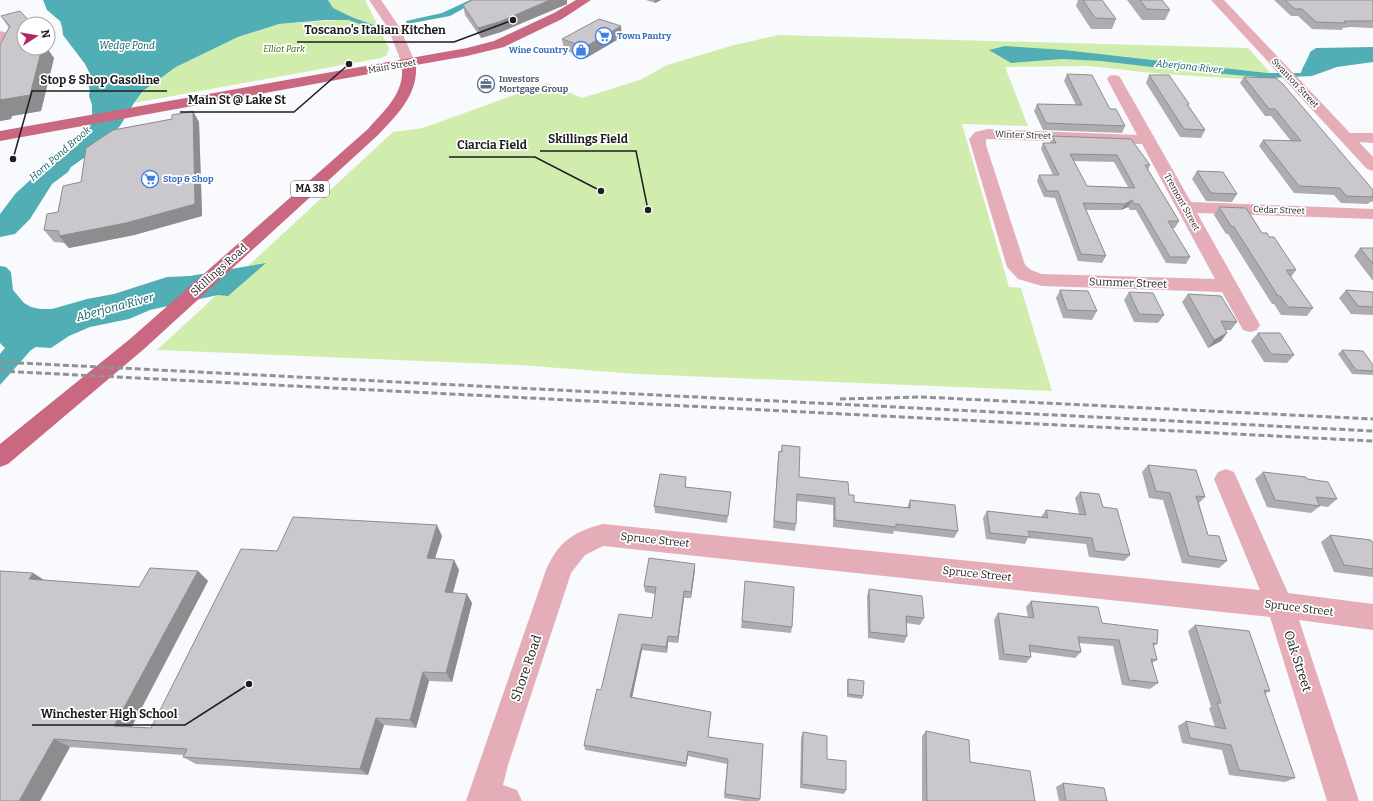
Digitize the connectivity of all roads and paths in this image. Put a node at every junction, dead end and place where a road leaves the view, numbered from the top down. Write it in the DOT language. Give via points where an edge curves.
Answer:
graph roads {
  1 [pos="375,0"];
  2 [pos="585,0"];
  3 [pos="1217,0"];
  4 [pos="0,35"];
  5 [pos="0,46"];
  6 [pos="409,64"];
  7 [pos="1114,79"];
  8 [pos="0,136"];
  9 [pos="1345,137"];
  10 [pos="1373,138"];
  11 [pos="1147,140"];
  12 [pos="1373,166"];
  13 [pos="1185,207"];
  14 [pos="1373,214"];
  15 [pos="1028,276"];
  16 [pos="1228,286"];
  17 [pos="1250,325"];
  18 [pos="4,449"];
  19 [pos="1226,479"];
  20 [pos="582,542"];
  21 [pos="1280,606"];
  22 [pos="1373,617"];
  23 [pos="490,800"];
  24 [pos="1343,801"];
  1 -- 6 [label="street" via="394,28"];
  2 -- 6 [label="main road, Main Street" via="499,44"];
  3 -- 9 [label="street, Swanton Street"];
  4 -- 5 [label="street" via="3,36"];
  6 -- 8 [label="main road, Main Street"];
  6 -- 18 [label="main road, Skillings Road / MA 38" via="407,87 386,119 104,372"];
  7 -- 11 [label="street, Tremont Street"];
  9 -- 10 [label="street"];
  9 -- 12 [label="street, Swanton Street"];
  11 -- 13 [label="street, Tremont Street"];
  11 -- 15 [label="street, Winter Street" via="996,134 978,137 978,145 1016,266"];
  13 -- 14 [label="street, Cedar Street"];
  13 -- 16 [label="street, Tremont Street"];
  15 -- 16 [label="street, Summer Street" via="1042,280"];
  16 -- 17 [label="street, Tremont Street"];
  19 -- 21 [label="street, Oak Street"];
  20 -- 21 [label="street, Spruce Street" via="602,535"];
  20 -- 23 [label="street, Shore Road" via="569,554 559,570 492,765"];
  21 -- 22 [label="street, Spruce Street"];
  21 -- 24 [label="street, Oak Street"];
}
